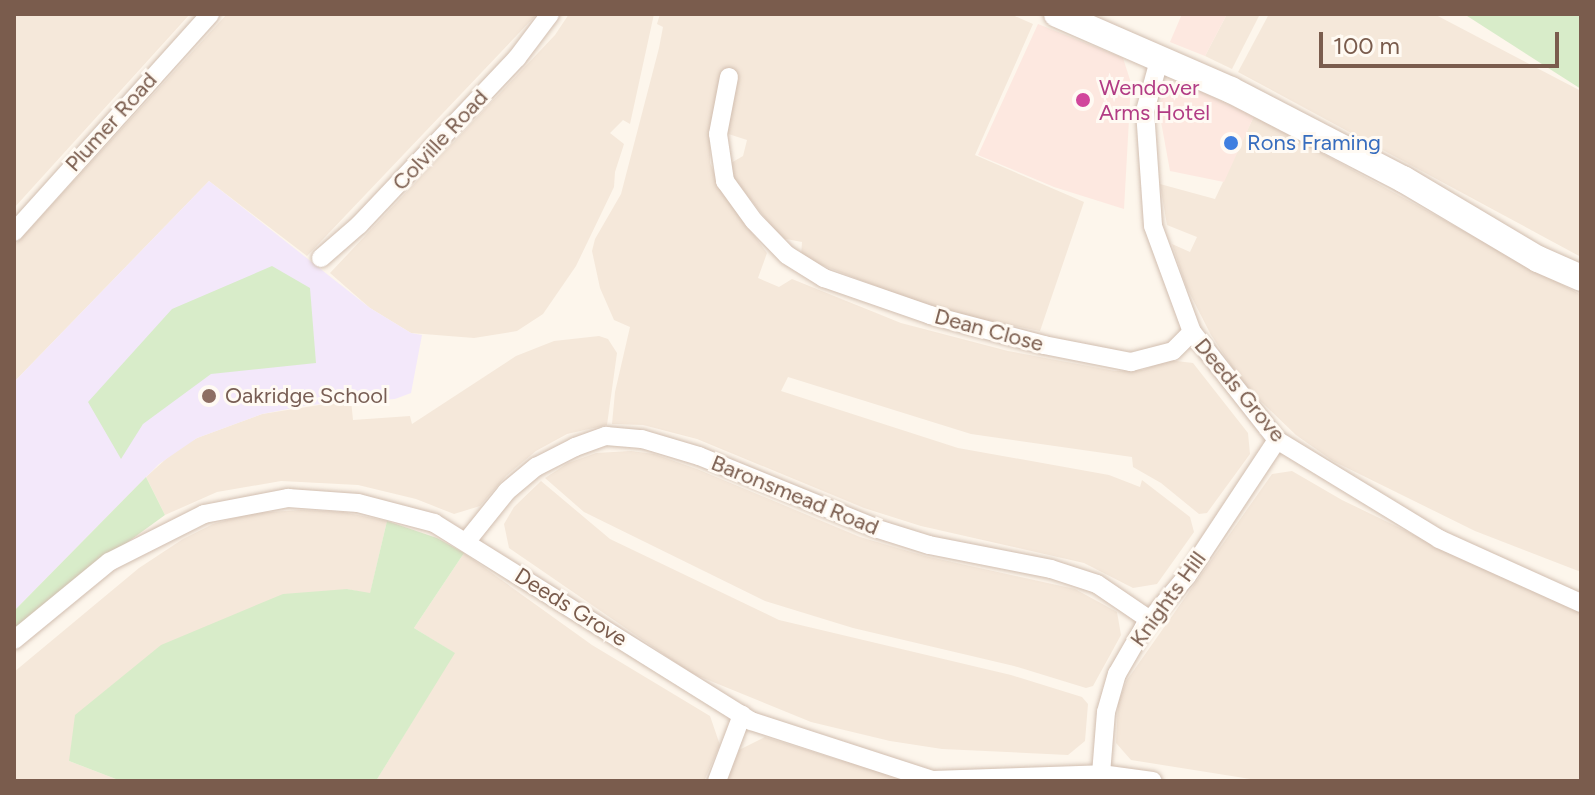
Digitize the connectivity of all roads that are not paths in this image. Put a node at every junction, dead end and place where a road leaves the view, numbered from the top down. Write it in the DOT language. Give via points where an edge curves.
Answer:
graph roads {
  1 [pos="210,14"];
  2 [pos="550,14"];
  3 [pos="1057,14"];
  4 [pos="1160,57"];
  5 [pos="729,77"];
  6 [pos="14,232"];
  7 [pos="321,258"];
  8 [pos="1581,278"];
  9 [pos="1192,332"];
  10 [pos="1277,440"];
  11 [pos="466,542"];
  12 [pos="1581,603"];
  13 [pos="1150,620"];
  14 [pos="14,640"];
  15 [pos="742,715"];
  16 [pos="1101,774"];
  17 [pos="717,781"];
  18 [pos="1153,781"];
  1 -- 6 [label="street, Plumer Road"];
  2 -- 7 [label="street, Colville Road" via="497,80"];
  3 -- 4 [label="street"];
  4 -- 8 [label="street" via="1389,172 1538,259"];
  4 -- 9 [label="street, Deeds Grove" via="1145,111 1153,226"];
  5 -- 9 [label="street, Dean Close" via="718,134 725,181 787,255 824,278 930,315 1131,362 1173,351"];
  9 -- 10 [label="street, Deeds Grove"];
  10 -- 12 [label="street, Deeds Grove" via="1439,539"];
  10 -- 13 [label="street, Knights Hill" via="1187,576"];
  11 -- 13 [label="street, Baronsmead Road" via="507,491 536,467 606,436 642,439 699,456 878,529 1097,584"];
  11 -- 14 [label="street, Deeds Grove" via="434,523 358,503 288,498 204,514 109,562"];
  11 -- 15 [label="street, Deeds Grove"];
  13 -- 16 [label="street, Knights Hill" via="1117,674 1106,712"];
  15 -- 16 [label="street, Deeds Grove" via="933,780"];
  15 -- 17 [label="street"];
  16 -- 18 [label="street, Deeds Grove"];
}
